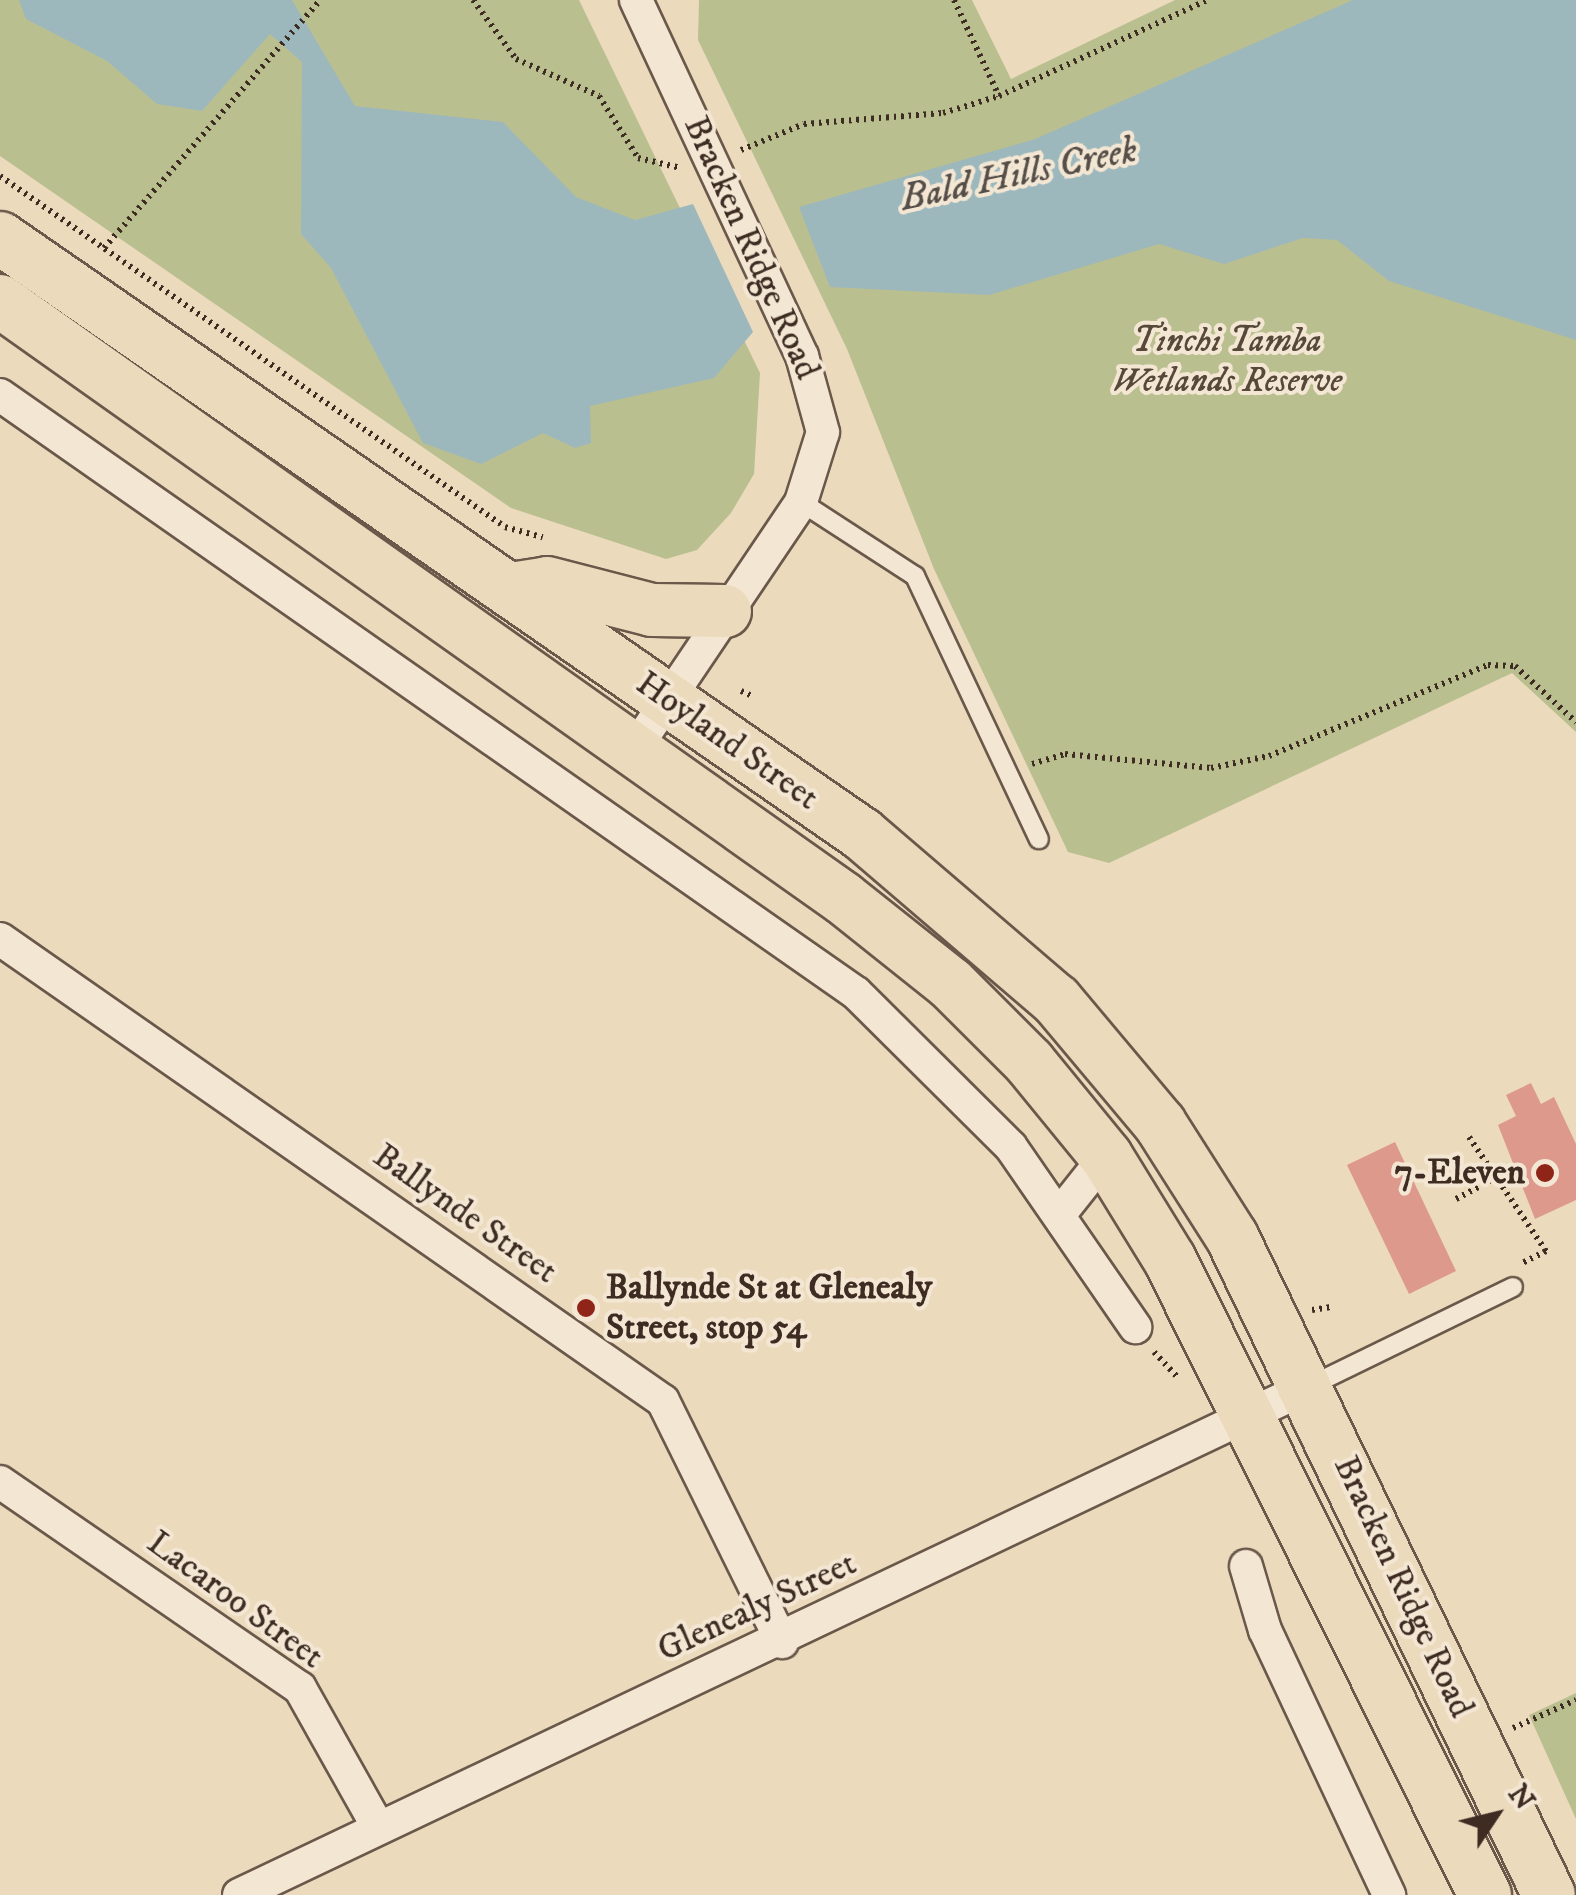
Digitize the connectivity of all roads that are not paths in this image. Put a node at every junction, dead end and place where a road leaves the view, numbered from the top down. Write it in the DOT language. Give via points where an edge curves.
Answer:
graph roads {
  1 [pos="636,0"];
  2 [pos="0,238"];
  3 [pos="0,300"];
  4 [pos="0,395"];
  5 [pos="801,502"];
  6 [pos="512,589"];
  7 [pos="725,612"];
  8 [pos="666,699"];
  9 [pos="632,753"];
  10 [pos="1039,839"];
  11 [pos="0,939"];
  12 [pos="1106,1156"];
  13 [pos="1058,1215"];
  14 [pos="1513,1287"];
  15 [pos="1135,1327"];
  16 [pos="1308,1387"];
  17 [pos="1248,1417"];
  18 [pos="0,1482"];
  19 [pos="1246,1566"];
  20 [pos="782,1642"];
  21 [pos="376,1824"];
  22 [pos="238,1895"];
  23 [pos="1390,1895"];
  24 [pos="1485,1895"];
  25 [pos="1549,1895"];
  1 -- 5 [label="street, Bracken Ridge Road" via="822,408 820,460"];
  2 -- 6 [label="main road, Hoyland Street"];
  3 -- 9 [label="main road, Hoyland Street"];
  4 -- 13 [label="street" via="798,946 969,1099"];
  5 -- 7 [label="street, Bracken Ridge Road"];
  5 -- 10 [label="lane" via="915,576"];
  6 -- 7 [label="main road" via="547,582 652,610"];
  6 -- 8 [label="main road, Hoyland Street"];
  7 -- 8 [label="street, Bracken Ridge Road"];
  8 -- 9 [label="street, Bracken Ridge Road"];
  8 -- 16 [label="main road, Hoyland Street" via="952,902 1056,1000 1196,1177"];
  9 -- 12 [label="main road, Hoyland Street" via="926,962 1029,1062"];
  11 -- 20 [label="street, Ballynde Street" via="663,1401"];
  12 -- 13 [label="street"];
  12 -- 17 [label="main road, Hoyland Street"];
  13 -- 15 [label="street"];
  14 -- 16 [label="lane"];
  16 -- 17 [label="street, Glenealy Street"];
  16 -- 25 [label="main road, Bracken Ridge Road"];
  17 -- 20 [label="street, Glenealy Street"];
  17 -- 24 [label="main road, Bracken Ridge Road"];
  18 -- 21 [label="street, Lacaroo Street" via="300,1688"];
  19 -- 23 [label="street" via="1265,1630"];
  20 -- 21 [label="street, Glenealy Street"];
  21 -- 22 [label="street, Glenealy Street"];
}
